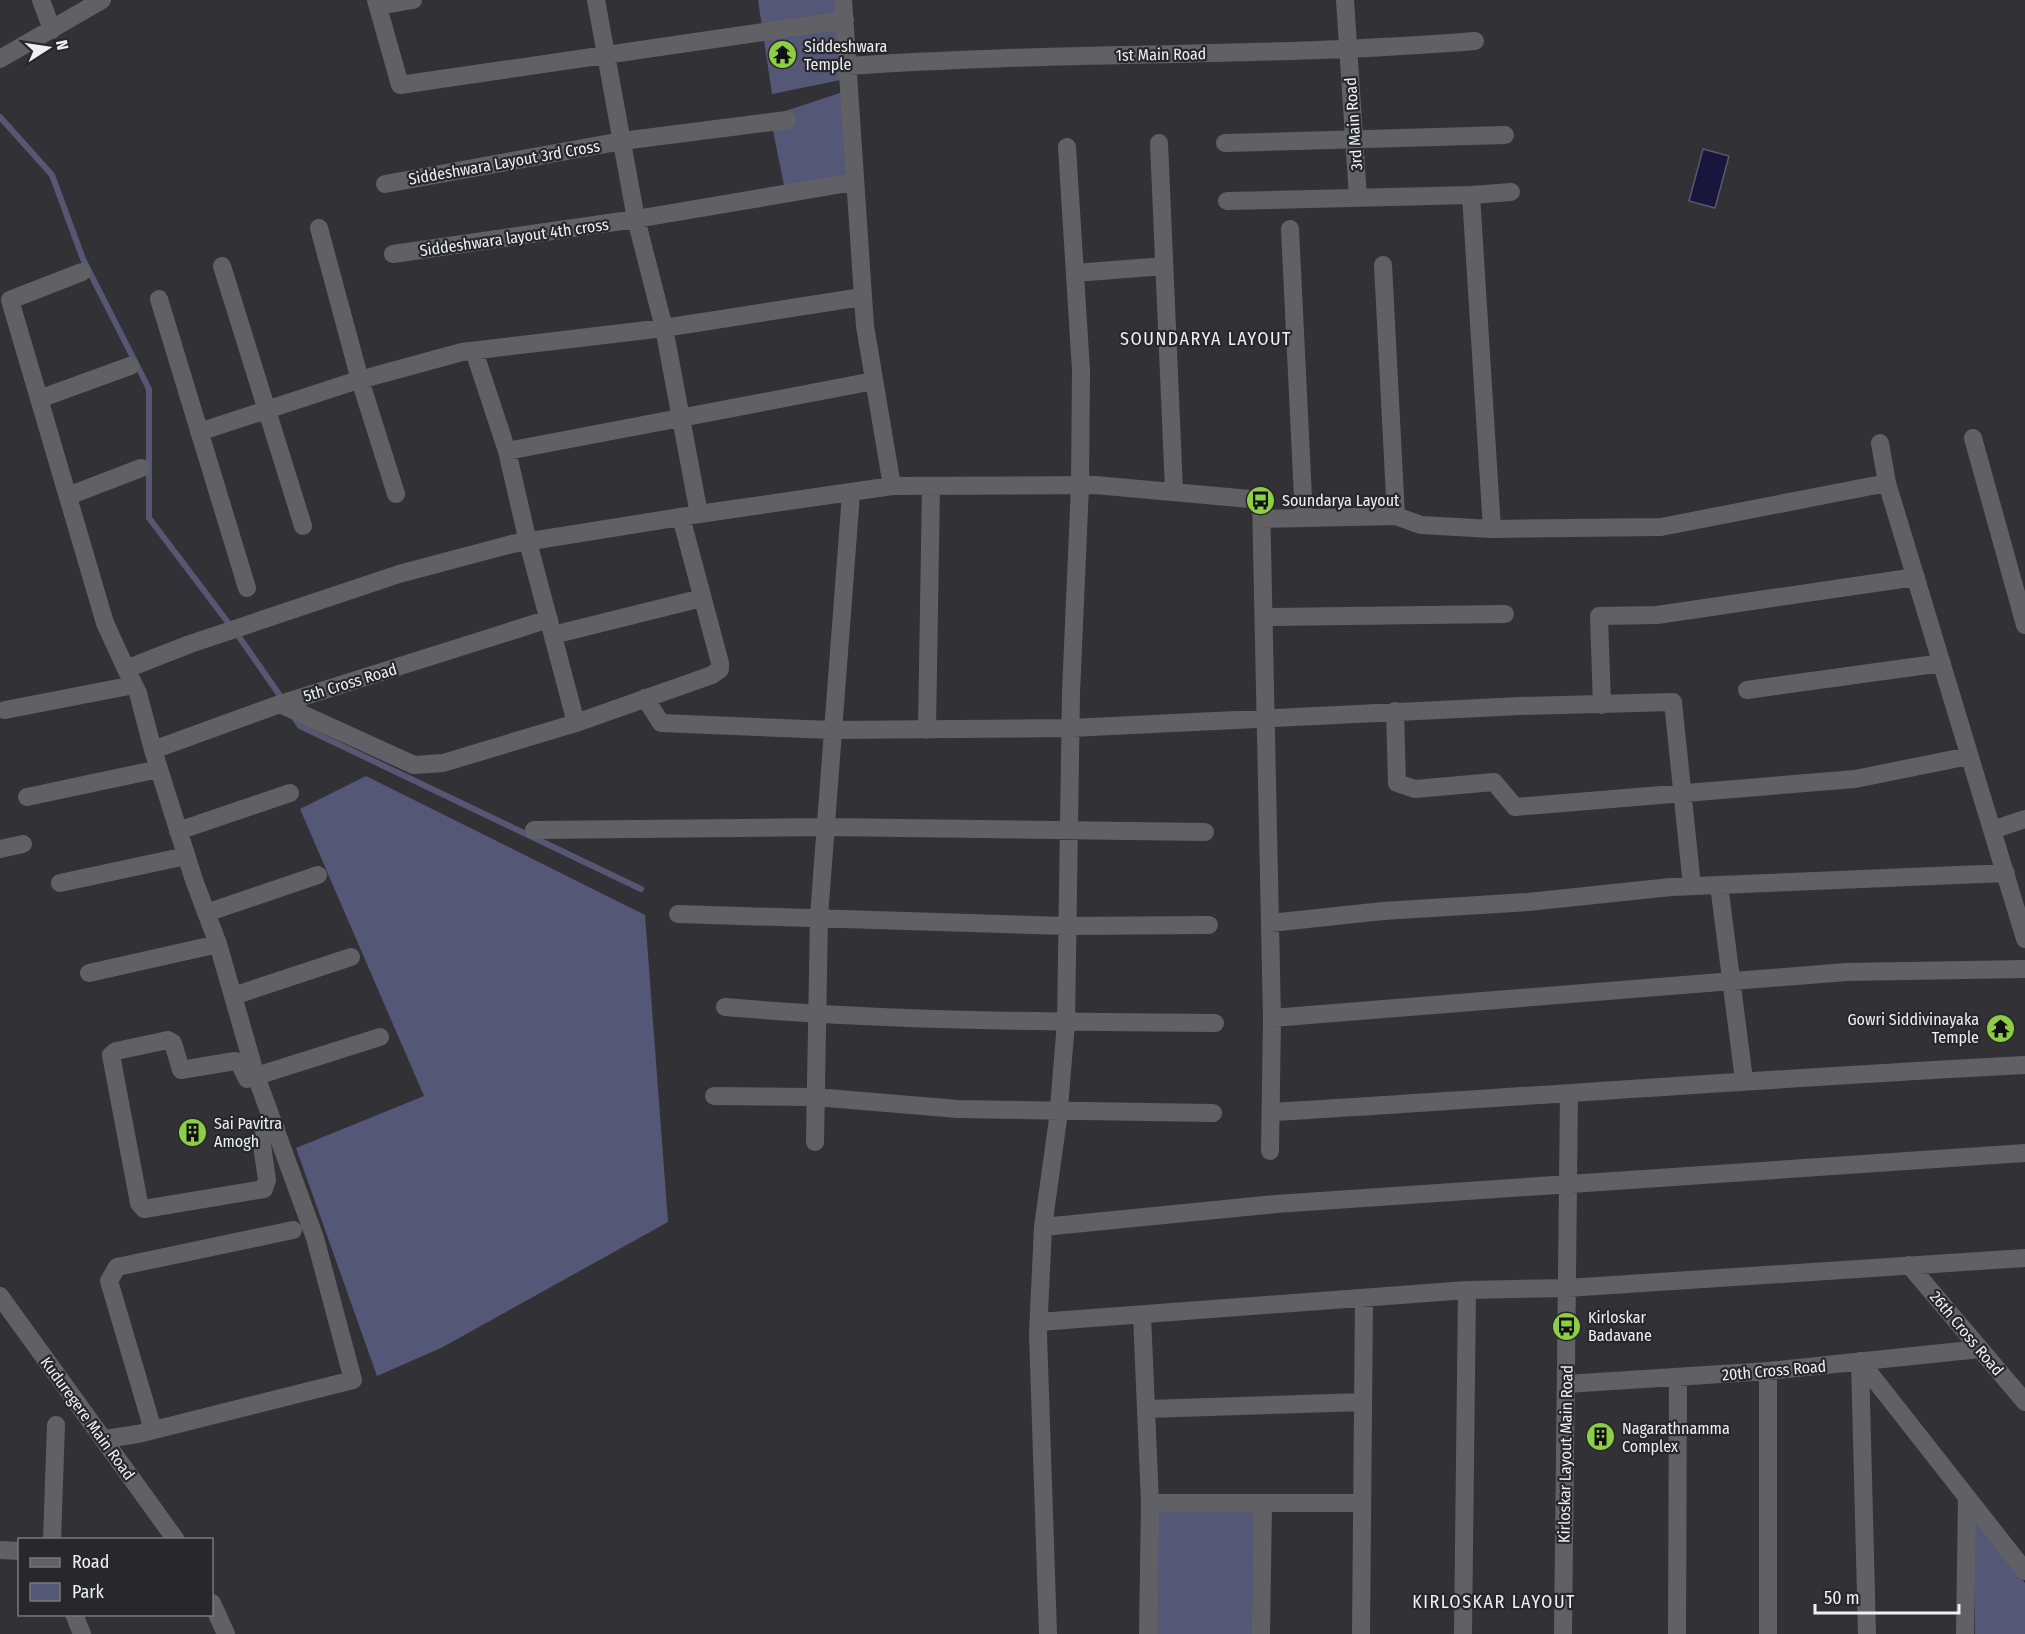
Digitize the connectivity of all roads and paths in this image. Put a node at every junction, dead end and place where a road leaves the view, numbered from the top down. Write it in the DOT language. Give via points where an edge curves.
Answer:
graph roads {
  1 [pos="41,0"];
  2 [pos="102,0"];
  3 [pos="413,0"];
  4 [pos="596,0"];
  5 [pos="843,0"];
  6 [pos="1345,0"];
  7 [pos="377,3"];
  8 [pos="844,20"];
  9 [pos="52,30"];
  10 [pos="1475,41"];
  11 [pos="1348,50"];
  12 [pos="606,54"];
  13 [pos="0,59"];
  14 [pos="848,66"];
  15 [pos="787,120"];
  16 [pos="1506,135"];
  17 [pos="1354,140"];
  18 [pos="622,141"];
  19 [pos="1159,143"];
  20 [pos="1225,144"];
  21 [pos="1067,147"];
  22 [pos="854,182"];
  23 [pos="386,184"];
  24 [pos="1511,192"];
  25 [pos="1472,195"];
  26 [pos="1358,198"];
  27 [pos="1227,201"];
  28 [pos="636,219"];
  29 [pos="319,228"];
  30 [pos="1290,229"];
  31 [pos="393,254"];
  32 [pos="1383,265"];
  33 [pos="222,266"];
  34 [pos="1164,266"];
  35 [pos="82,272"];
  36 [pos="1075,273"];
  37 [pos="862,297"];
  38 [pos="159,299"];
  39 [pos="664,327"];
  40 [pos="474,351"];
  41 [pos="130,366"];
  42 [pos="360,380"];
  43 [pos="874,381"];
  44 [pos="39,399"];
  45 [pos="267,410"];
  46 [pos="681,417"];
  47 [pos="199,432"];
  48 [pos="1974,438"];
  49 [pos="1880,443"];
  50 [pos="507,451"];
  51 [pos="141,468"];
  52 [pos="1887,483"];
  53 [pos="892,486"];
  54 [pos="931,486"];
  55 [pos="1080,486"];
  56 [pos="1174,490"];
  57 [pos="396,494"];
  58 [pos="850,494"];
  59 [pos="68,496"];
  60 [pos="699,514"];
  61 [pos="1396,516"];
  62 [pos="681,517"];
  63 [pos="1304,518"];
  64 [pos="1262,519"];
  65 [pos="303,525"];
  66 [pos="1492,529"];
  67 [pos="528,542"];
  68 [pos="1916,577"];
  69 [pos="247,588"];
  70 [pos="702,598"];
  71 [pos="1505,614"];
  72 [pos="1264,617"];
  73 [pos="2025,625"];
  74 [pos="551,627"];
  75 [pos="1942,663"];
  76 [pos="130,677"];
  77 [pos="1747,690"];
  78 [pos="645,698"];
  79 [pos="280,704"];
  80 [pos="1602,705"];
  81 [pos="5,710"];
  82 [pos="1395,711"];
  83 [pos="1266,717"];
  84 [pos="576,723"];
  85 [pos="1071,728"];
  86 [pos="831,730"];
  87 [pos="927,730"];
  88 [pos="153,750"];
  89 [pos="1969,756"];
  90 [pos="159,769"];
  91 [pos="290,793"];
  92 [pos="1683,795"];
  93 [pos="27,797"];
  94 [pos="2025,819"];
  95 [pos="826,827"];
  96 [pos="534,830"];
  97 [pos="1992,830"];
  98 [pos="178,831"];
  99 [pos="1069,832"];
  100 [pos="1205,832"];
  101 [pos="23,844"];
  102 [pos="0,849"];
  103 [pos="186,856"];
  104 [pos="2006,873"];
  105 [pos="318,875"];
  106 [pos="60,883"];
  107 [pos="1719,885"];
  108 [pos="1692,886"];
  109 [pos="207,913"];
  110 [pos="678,914"];
  111 [pos="819,916"];
  112 [pos="1270,923"];
  113 [pos="1209,925"];
  114 [pos="1066,926"];
  115 [pos="2025,939"];
  116 [pos="218,944"];
  117 [pos="351,957"];
  118 [pos="2025,969"];
  119 [pos="88,973"];
  120 [pos="1730,981"];
  121 [pos="233,996"];
  122 [pos="725,1007"];
  123 [pos="817,1015"];
  124 [pos="1272,1018"];
  125 [pos="1066,1023"];
  126 [pos="1215,1023"];
  127 [pos="380,1037"];
  128 [pos="2025,1065"];
  129 [pos="256,1077"];
  130 [pos="1744,1080"];
  131 [pos="1569,1094"];
  132 [pos="714,1096"];
  133 [pos="816,1097"];
  134 [pos="1058,1112"];
  135 [pos="1273,1112"];
  136 [pos="1213,1113"];
  137 [pos="276,1129"];
  138 [pos="814,1142"];
  139 [pos="1270,1151"];
  140 [pos="2025,1153"];
  141 [pos="1568,1184"];
  142 [pos="1043,1227"];
  143 [pos="293,1230"];
  144 [pos="2025,1258"];
  145 [pos="1909,1264"];
  146 [pos="1567,1288"];
  147 [pos="1467,1290"];
  148 [pos="1364,1298"];
  149 [pos="2,1302"];
  150 [pos="1142,1315"];
  151 [pos="1039,1322"];
  152 [pos="1980,1349"];
  153 [pos="1860,1361"];
  154 [pos="1768,1371"];
  155 [pos="1678,1379"];
  156 [pos="1566,1384"];
  157 [pos="1363,1402"];
  158 [pos="2025,1402"];
  159 [pos="1147,1409"];
  160 [pos="56,1425"];
  161 [pos="153,1430"];
  162 [pos="105,1439"];
  163 [pos="1967,1497"];
  164 [pos="1150,1503"];
  165 [pos="1362,1503"];
  166 [pos="1263,1505"];
  167 [pos="52,1538"];
  168 [pos="175,1538"];
  169 [pos="0,1550"];
  170 [pos="18,1551"];
  171 [pos="2025,1571"];
  172 [pos="213,1605"];
  173 [pos="76,1616"];
  174 [pos="82,1634"];
  175 [pos="226,1634"];
  176 [pos="1048,1634"];
  177 [pos="1148,1634"];
  178 [pos="1261,1634"];
  179 [pos="1361,1634"];
  180 [pos="1463,1634"];
  181 [pos="1563,1634"];
  182 [pos="1677,1634"];
  183 [pos="1768,1634"];
  184 [pos="1867,1634"];
  185 [pos="1965,1634"];
  1 -- 9 [label="street"];
  2 -- 9 [label="street"];
  3 -- 7 [label="street"];
  4 -- 12 [label="street"];
  5 -- 8 [label="street"];
  6 -- 11 [label="street, 3rd Main Road"];
  7 -- 12 [label="street" via="400,85"];
  8 -- 12 [label="street"];
  8 -- 14 [label="street"];
  9 -- 13 [label="street"];
  10 -- 11 [label="street, 1st Main Road"];
  11 -- 14 [label="street, 1st Main Road" via="1059,55"];
  11 -- 17 [label="street, 3rd Main Road"];
  12 -- 18 [label="street"];
  14 -- 22 [label="street"];
  15 -- 18 [label="street, Siddeshwara Layout 3rd Cross"];
  16 -- 17 [label="street"];
  17 -- 20 [label="street"];
  17 -- 26 [label="street, 3rd Main Road"];
  18 -- 23 [label="street, Siddeshwara Layout 3rd Cross"];
  18 -- 28 [label="street"];
  19 -- 34 [label="street"];
  21 -- 36 [label="street"];
  22 -- 28 [label="street, Siddeshwara layout 4th cross"];
  22 -- 37 [label="street"];
  24 -- 25 [label="street"];
  25 -- 26 [label="street"];
  25 -- 66 [label="street"];
  26 -- 27 [label="street"];
  28 -- 31 [label="street, Siddeshwara layout 4th cross"];
  28 -- 39 [label="street"];
  29 -- 42 [label="street"];
  30 -- 63 [label="street"];
  32 -- 61 [label="street"];
  33 -- 45 [label="street"];
  34 -- 36 [label="street"];
  34 -- 56 [label="street"];
  35 -- 44 [label="street" via="10,300"];
  36 -- 55 [label="street" via="1081,370"];
  37 -- 39 [label="street"];
  37 -- 43 [label="street"];
  38 -- 47 [label="street"];
  39 -- 40 [label="street"];
  39 -- 46 [label="street"];
  40 -- 42 [label="street"];
  40 -- 50 [label="street"];
  41 -- 44 [label="street"];
  42 -- 45 [label="street"];
  42 -- 57 [label="street"];
  43 -- 46 [label="street"];
  43 -- 53 [label="street"];
  44 -- 59 [label="street"];
  45 -- 47 [label="street"];
  45 -- 65 [label="street"];
  46 -- 50 [label="street"];
  46 -- 60 [label="street"];
  47 -- 69 [label="street"];
  48 -- 73 [label="street"];
  49 -- 52 [label="street"];
  50 -- 67 [label="street"];
  51 -- 59 [label="street"];
  52 -- 66 [label="street" via="1661,527"];
  52 -- 68 [label="street"];
  53 -- 54 [label="street"];
  53 -- 58 [label="street"];
  54 -- 55 [label="street"];
  54 -- 87 [label="street"];
  55 -- 56 [label="street"];
  55 -- 85 [label="street"];
  56 -- 64 [label="street" via="1261,500"];
  58 -- 60 [label="street"];
  58 -- 86 [label="street"];
  59 -- 76 [label="street" via="105,623"];
  60 -- 62 [label="street"];
  61 -- 63 [label="street"];
  61 -- 66 [label="street" via="1421,525"];
  62 -- 67 [label="street"];
  62 -- 70 [label="street"];
  63 -- 64 [label="street"];
  64 -- 72 [label="street"];
  67 -- 74 [label="street"];
  67 -- 76 [label="street" via="343,592"];
  68 -- 75 [label="street"];
  68 -- 80 [label="street" via="1657,615 1599,615"];
  70 -- 74 [label="street, 5th Cross Road"];
  70 -- 78 [label="street" via="720,669"];
  71 -- 72 [label="street"];
  72 -- 83 [label="street"];
  74 -- 79 [label="street, 5th Cross Road"];
  74 -- 84 [label="street"];
  75 -- 77 [label="street"];
  75 -- 89 [label="street"];
  76 -- 81 [label="street"];
  76 -- 88 [label="street"];
  78 -- 84 [label="street"];
  78 -- 86 [label="street" via="661,723"];
  79 -- 84 [label="street" via="414,765 443,763"];
  79 -- 88 [label="street, 5th Cross Road"];
  80 -- 82 [label="street"];
  80 -- 92 [label="street" via="1673,702"];
  82 -- 83 [label="street"];
  82 -- 92 [label="street" via="1397,783 1415,789 1494,782 1515,807"];
  83 -- 85 [label="street"];
  83 -- 112 [label="street"];
  85 -- 87 [label="street"];
  85 -- 99 [label="street"];
  86 -- 87 [label="street"];
  86 -- 95 [label="street"];
  88 -- 90 [label="street"];
  89 -- 92 [label="street" via="1855,779"];
  89 -- 97 [label="street"];
  90 -- 93 [label="street"];
  90 -- 98 [label="street"];
  91 -- 98 [label="street"];
  92 -- 108 [label="street"];
  94 -- 97 [label="street"];
  95 -- 96 [label="street"];
  95 -- 99 [label="street"];
  95 -- 111 [label="street"];
  97 -- 104 [label="street"];
  98 -- 103 [label="street"];
  99 -- 100 [label="street"];
  99 -- 114 [label="street"];
  101 -- 102 [label="street"];
  103 -- 106 [label="street"];
  103 -- 109 [label="street"];
  104 -- 107 [label="street"];
  104 -- 115 [label="street"];
  105 -- 109 [label="street"];
  107 -- 108 [label="street"];
  107 -- 120 [label="street"];
  108 -- 112 [label="street"];
  109 -- 116 [label="street"];
  110 -- 111 [label="street"];
  111 -- 114 [label="street"];
  111 -- 123 [label="street"];
  112 -- 124 [label="street"];
  113 -- 114 [label="street"];
  114 -- 125 [label="street"];
  116 -- 119 [label="street"];
  116 -- 121 [label="street"];
  117 -- 121 [label="street"];
  118 -- 120 [label="street" via="1846,972"];
  120 -- 124 [label="street"];
  120 -- 130 [label="street"];
  121 -- 129 [label="street"];
  122 -- 123 [label="street"];
  123 -- 125 [label="street"];
  123 -- 133 [label="street"];
  124 -- 135 [label="street"];
  125 -- 126 [label="street"];
  125 -- 134 [label="street"];
  127 -- 129 [label="street"];
  128 -- 130 [label="street"];
  129 -- 137 [label="street"];
  129 -- 137 [label="street" via="245,1078 242,1066 235,1061 181,1070 173,1043 168,1040 113,1052 111,1058 141,1207 147,1210 264,1189 267,1180 261,1138"];
  130 -- 131 [label="street"];
  131 -- 135 [label="street"];
  131 -- 141 [label="street, Kirloskar Layout Main Road"];
  132 -- 133 [label="street"];
  133 -- 134 [label="street" via="958,1109"];
  133 -- 138 [label="street"];
  134 -- 136 [label="street"];
  134 -- 142 [label="street"];
  135 -- 139 [label="street"];
  137 -- 161 [label="street" via="315,1238 353,1380"];
  140 -- 141 [label="street"];
  141 -- 142 [label="street" via="1276,1204"];
  141 -- 146 [label="street, Kirloskar Layout Main Road"];
  142 -- 151 [label="street"];
  143 -- 161 [label="street" via="117,1267 109,1281"];
  144 -- 145 [label="street"];
  145 -- 146 [label="street"];
  145 -- 152 [label="street, 26th Cross Road"];
  146 -- 147 [label="street"];
  146 -- 156 [label="street, Kirloskar Layout Main Road"];
  147 -- 148 [label="street"];
  147 -- 180 [label="street"];
  148 -- 150 [label="street"];
  148 -- 157 [label="street"];
  149 -- 162 [label="street, Kuduregere Main Road"];
  150 -- 151 [label="street"];
  150 -- 159 [label="street"];
  151 -- 176 [label="street"];
  152 -- 153 [label="street, 20th Cross Road"];
  152 -- 158 [label="street, 26th Cross Road"];
  153 -- 154 [label="street, 20th Cross Road"];
  153 -- 163 [label="street"];
  153 -- 184 [label="street"];
  154 -- 155 [label="street, 20th Cross Road"];
  154 -- 183 [label="street"];
  155 -- 156 [label="street, 20th Cross Road"];
  155 -- 182 [label="street"];
  156 -- 181 [label="street, Kirloskar Layout Main Road"];
  157 -- 159 [label="street"];
  157 -- 165 [label="street"];
  159 -- 164 [label="street"];
  160 -- 167 [label="street"];
  161 -- 162 [label="street"];
  162 -- 168 [label="street, Kuduregere Main Road"];
  163 -- 171 [label="street"];
  163 -- 185 [label="street"];
  164 -- 166 [label="street"];
  164 -- 177 [label="street"];
  165 -- 166 [label="street"];
  165 -- 179 [label="street"];
  166 -- 178 [label="street"];
  169 -- 170 [label="street"];
  172 -- 175 [label="street"];
  173 -- 174 [label="street"];
}
